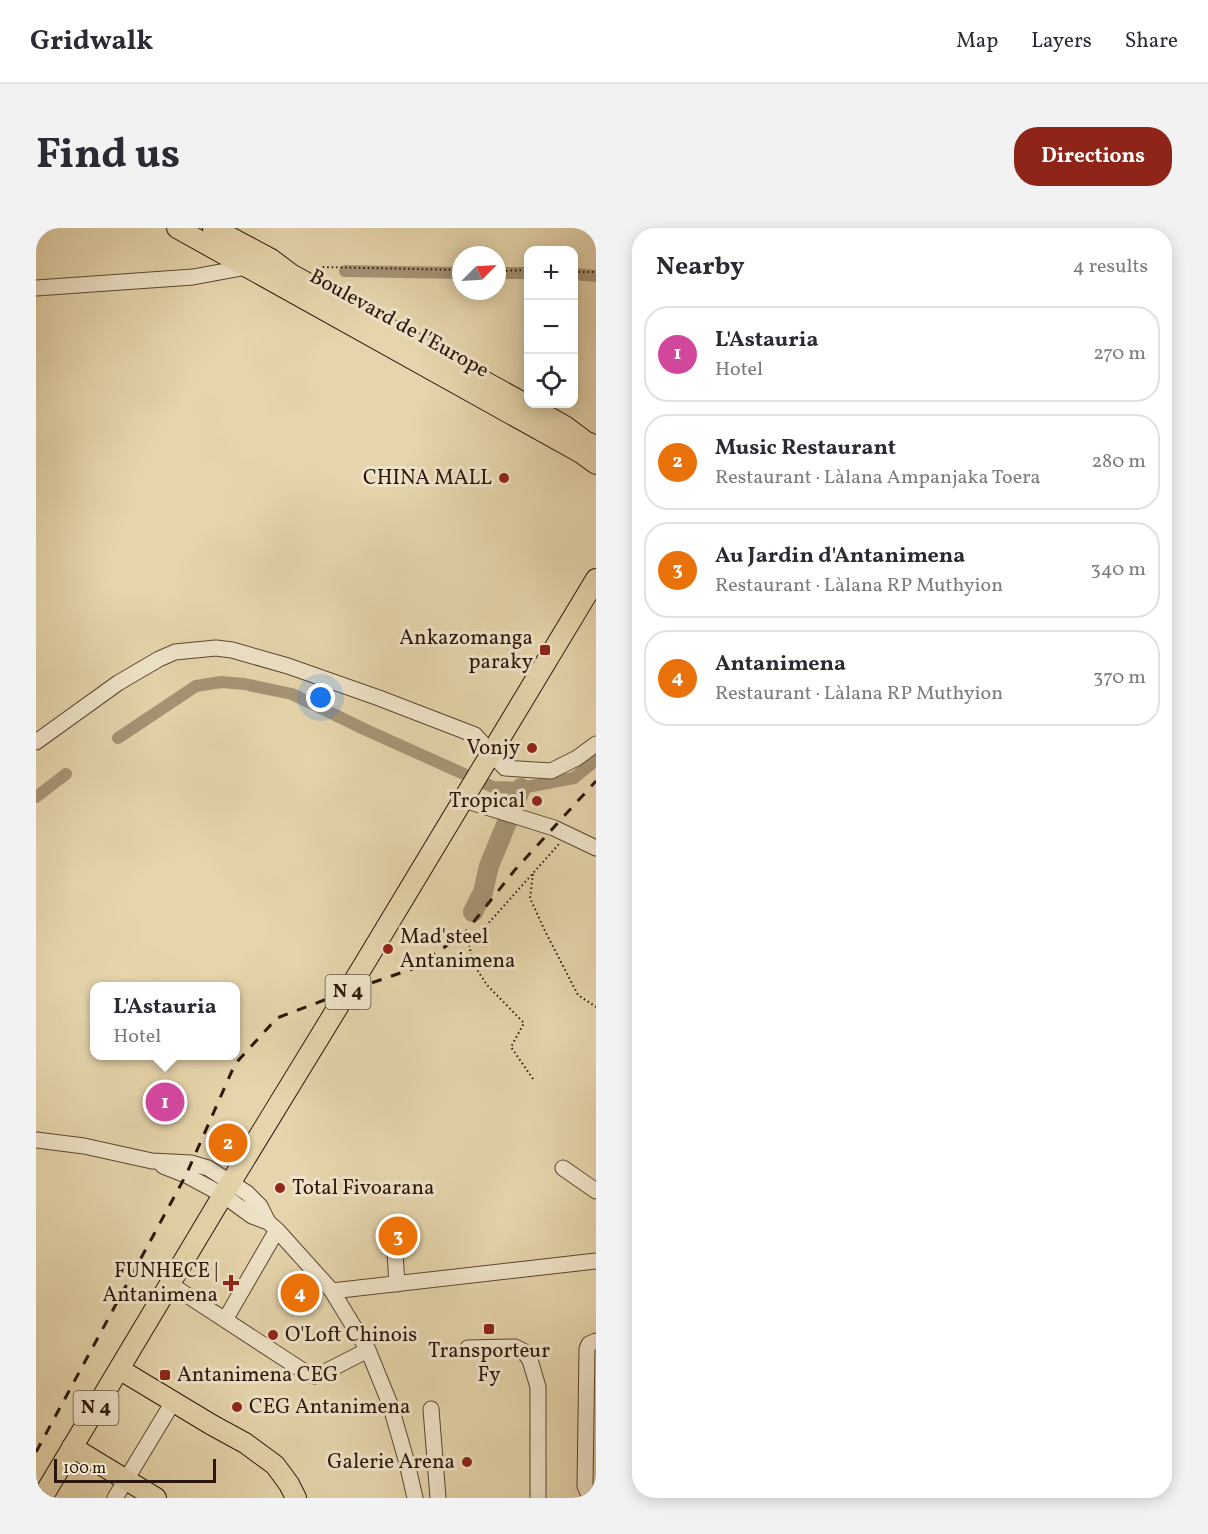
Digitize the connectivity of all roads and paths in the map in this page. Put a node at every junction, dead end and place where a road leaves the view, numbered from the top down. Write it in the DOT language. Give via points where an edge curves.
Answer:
graph roads {
  1 [pos="177,228"];
  2 [pos="213,228"];
  3 [pos="247,267"];
  4 [pos="452,270"];
  5 [pos="524,270"];
  6 [pos="506,271"];
  7 [pos="578,272"];
  8 [pos="596,272"];
  9 [pos="291,274"];
  10 [pos="36,288"];
  11 [pos="593,459"];
  12 [pos="596,579"];
  13 [pos="36,742"];
  14 [pos="596,744"];
  15 [pos="488,759"];
  16 [pos="467,795"];
  17 [pos="567,835"];
  18 [pos="596,848"];
  19 [pos="533,874"];
  20 [pos="596,1008"];
  21 [pos="533,1079"];
  22 [pos="36,1140"];
  23 [pos="563,1168"];
  24 [pos="227,1189"];
  25 [pos="596,1191"];
  26 [pos="273,1226"];
  27 [pos="395,1253"];
  28 [pos="596,1261"];
  29 [pos="170,1284"];
  30 [pos="397,1284"];
  31 [pos="332,1291"];
  32 [pos="225,1320"];
  33 [pos="596,1341"];
  34 [pos="468,1348"];
  35 [pos="368,1350"];
  36 [pos="119,1369"];
  37 [pos="173,1402"];
  38 [pos="431,1409"];
  39 [pos="591,1415"];
  40 [pos="591,1434"];
  41 [pos="72,1447"];
  42 [pos="126,1480"];
  43 [pos="588,1496"];
  44 [pos="42,1498"];
  45 [pos="115,1498"];
  46 [pos="156,1498"];
  47 [pos="296,1498"];
  48 [pos="416,1498"];
  49 [pos="438,1498"];
  50 [pos="538,1498"];
  1 -- 3 [label="main road, Boulevard de l'Europe"];
  2 -- 9 [label="main road, Boulevard de l'Europe" via="272,259"];
  3 -- 10 [label="street" via="193,277"];
  3 -- 11 [label="main road, Boulevard de l'Europe"];
  4 -- 9 [label="path" via="321,267"];
  5 -- 6 [label="path"];
  7 -- 8 [label="path"];
  9 -- 11 [label="main road, Boulevard de l'Europe" via="565,426 585,441"];
  12 -- 15 [label="main road, N 4"];
  13 -- 15 [label="street" via="118,682 159,659 175,652 216,648 288,666 475,735"];
  14 -- 15 [label="street" via="551,771 505,768"];
  15 -- 16 [label="main road, N 4"];
  16 -- 17 [label="street"];
  16 -- 24 [label="main road, N 4"];
  17 -- 18 [label="street"];
  17 -- 19 [label="path"];
  19 -- 20 [label="path" via="530,898 545,931 578,995"];
  19 -- 21 [label="path" via="469,945 474,965 487,985 524,1023 511,1047"];
  22 -- 24 [label="street" via="152,1161 191,1163 208,1168"];
  23 -- 25 [label="street"];
  24 -- 26 [label="street" via="247,1193"];
  24 -- 29 [label="main road, N 4"];
  26 -- 31 [label="street"];
  26 -- 32 [label="street"];
  27 -- 30 [label="street"];
  28 -- 30 [label="street"];
  29 -- 32 [label="street"];
  29 -- 36 [label="main road, N 4"];
  30 -- 31 [label="street"];
  31 -- 35 [label="street"];
  32 -- 35 [label="street" via="315,1376"];
  33 -- 39 [label="street" via="587,1349"];
  34 -- 50 [label="street" via="515,1347 530,1360 538,1387"];
  35 -- 48 [label="street" via="390,1404"];
  36 -- 37 [label="main road"];
  36 -- 41 [label="main road, N 4"];
  37 -- 42 [label="street"];
  37 -- 47 [label="main road" via="275,1465"];
  38 -- 49 [label="street"];
  39 -- 40 [label="street"];
  40 -- 43 [label="street" via="585,1486"];
  41 -- 42 [label="main road"];
  41 -- 44 [label="main road, N 4"];
  42 -- 45 [label="street"];
  42 -- 46 [label="main road"];
}
